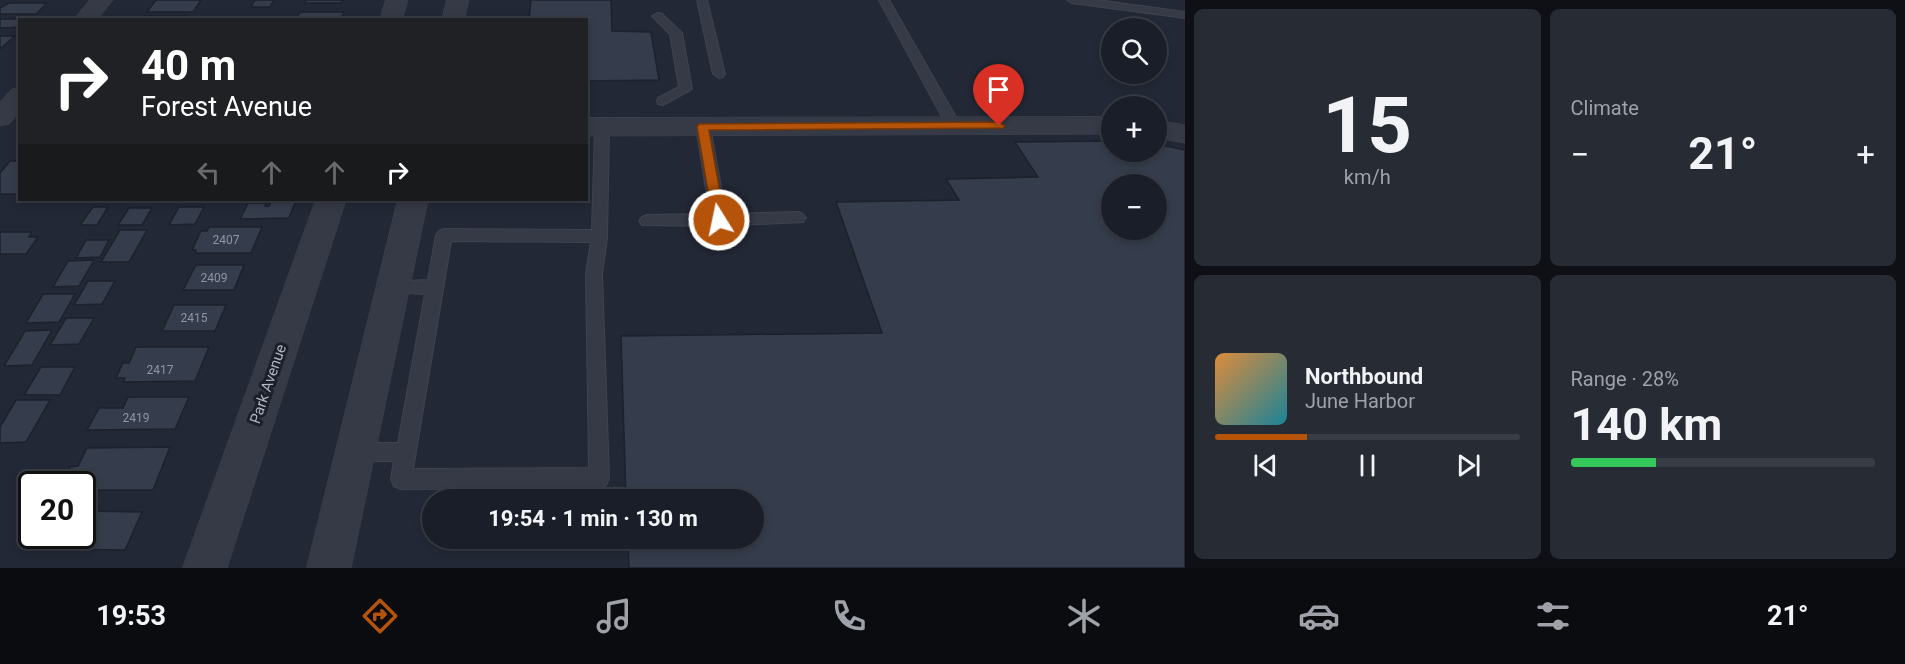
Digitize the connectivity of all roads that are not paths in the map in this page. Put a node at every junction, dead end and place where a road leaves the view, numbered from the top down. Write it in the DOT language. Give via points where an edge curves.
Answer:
graph roads {
  1 [pos="102,0"];
  2 [pos="397,0"];
  3 [pos="458,0"];
  4 [pos="702,0"];
  5 [pos="885,0"];
  6 [pos="1073,0"];
  7 [pos="1185,15"];
  8 [pos="658,16"];
  9 [pos="88,18"];
  10 [pos="392,18"];
  11 [pos="454,18"];
  12 [pos="719,74"];
  13 [pos="18,97"];
  14 [pos="663,101"];
  15 [pos="0,117"];
  16 [pos="1101,125"];
  17 [pos="954,126"];
  18 [pos="594,127"];
  19 [pos="702,127"];
  20 [pos="0,131"];
  21 [pos="18,131"];
  22 [pos="1167,131"];
  23 [pos="1185,134"];
  24 [pos="592,174"];
  25 [pos="331,201"];
  26 [pos="413,201"];
  27 [pos="798,218"];
  28 [pos="719,220"];
  29 [pos="647,221"];
  30 [pos="599,236"];
  31 [pos="393,287"];
  32 [pos="435,287"];
  33 [pos="356,452"];
  34 [pos="405,452"];
  35 [pos="205,568"];
  36 [pos="329,568"];
  1 -- 9 [label="street"];
  2 -- 10 [label="street"];
  3 -- 11 [label="street"];
  4 -- 12 [label="lane"];
  5 -- 17 [label="lane"];
  6 -- 7 [label="lane"];
  8 -- 14 [label="lane" via="676,33 686,89"];
  13 -- 15 [label="street"];
  16 -- 17 [label="street"];
  17 -- 19 [label="street"];
  18 -- 19 [label="street"];
  18 -- 24 [label="lane"];
  19 -- 28 [label="lane"];
  20 -- 21 [label="street"];
  22 -- 23 [label="street"];
  24 -- 30 [label="lane"];
  25 -- 35 [label="street, Park Avenue"];
  26 -- 31 [label="street"];
  27 -- 28 [label="lane"];
  28 -- 29 [label="lane"];
  30 -- 32 [label="lane" via="444,235"];
  30 -- 34 [label="lane" via="594,274 599,478 401,479"];
  31 -- 32 [label="lane"];
  31 -- 33 [label="street"];
  32 -- 34 [label="lane"];
  33 -- 34 [label="lane"];
  33 -- 36 [label="street"];
}
